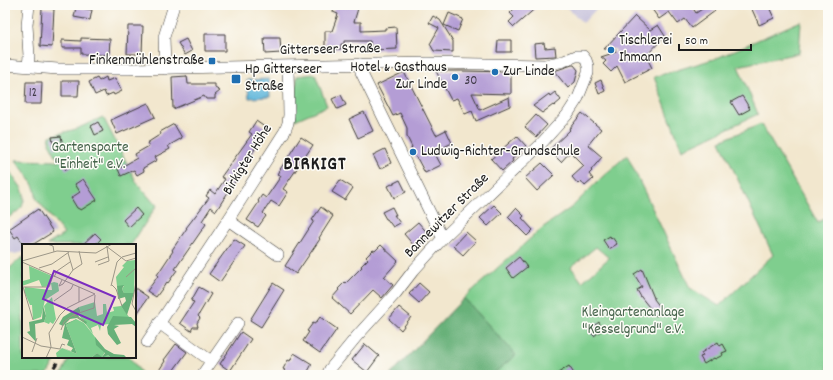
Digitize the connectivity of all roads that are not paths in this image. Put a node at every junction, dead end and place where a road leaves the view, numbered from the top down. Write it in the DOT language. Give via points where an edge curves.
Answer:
graph roads {
  1 [pos="29,5"];
  2 [pos="174,5"];
  3 [pos="583,56"];
  4 [pos="360,64"];
  5 [pos="5,65"];
  6 [pos="28,66"];
  7 [pos="288,66"];
  8 [pos="165,69"];
  9 [pos="228,220"];
  10 [pos="444,238"];
  11 [pos="278,256"];
  12 [pos="159,323"];
  13 [pos="238,323"];
  14 [pos="147,342"];
  15 [pos="211,361"];
  16 [pos="202,375"];
  17 [pos="327,375"];
  1 -- 6 [label="street"];
  2 -- 8 [label="street" via="164,37"];
  3 -- 4 [label="street, Gitterseer Straße" via="545,65"];
  3 -- 10 [label="street, Bannewitzer Straße" via="588,73 578,98 567,115 539,146"];
  4 -- 7 [label="street, Gitterseer Straße"];
  4 -- 10 [label="street" via="360,72"];
  5 -- 6 [label="street, Gitterseer Straße"];
  6 -- 8 [label="street, Gitterseer Straße" via="70,69"];
  7 -- 8 [label="street, Gitterseer Straße"];
  7 -- 9 [label="street, Birkigter Höhe" via="289,115 285,131"];
  9 -- 11 [label="street, Birkigter Höhe"];
  9 -- 12 [label="street, Birkigter Höhe"];
  10 -- 17 [label="street, Bannewitzer Straße" via="357,336"];
  12 -- 14 [label="street, Birkigter Höhe"];
  12 -- 15 [label="street"];
  13 -- 15 [label="street"];
  15 -- 16 [label="street"];
}
